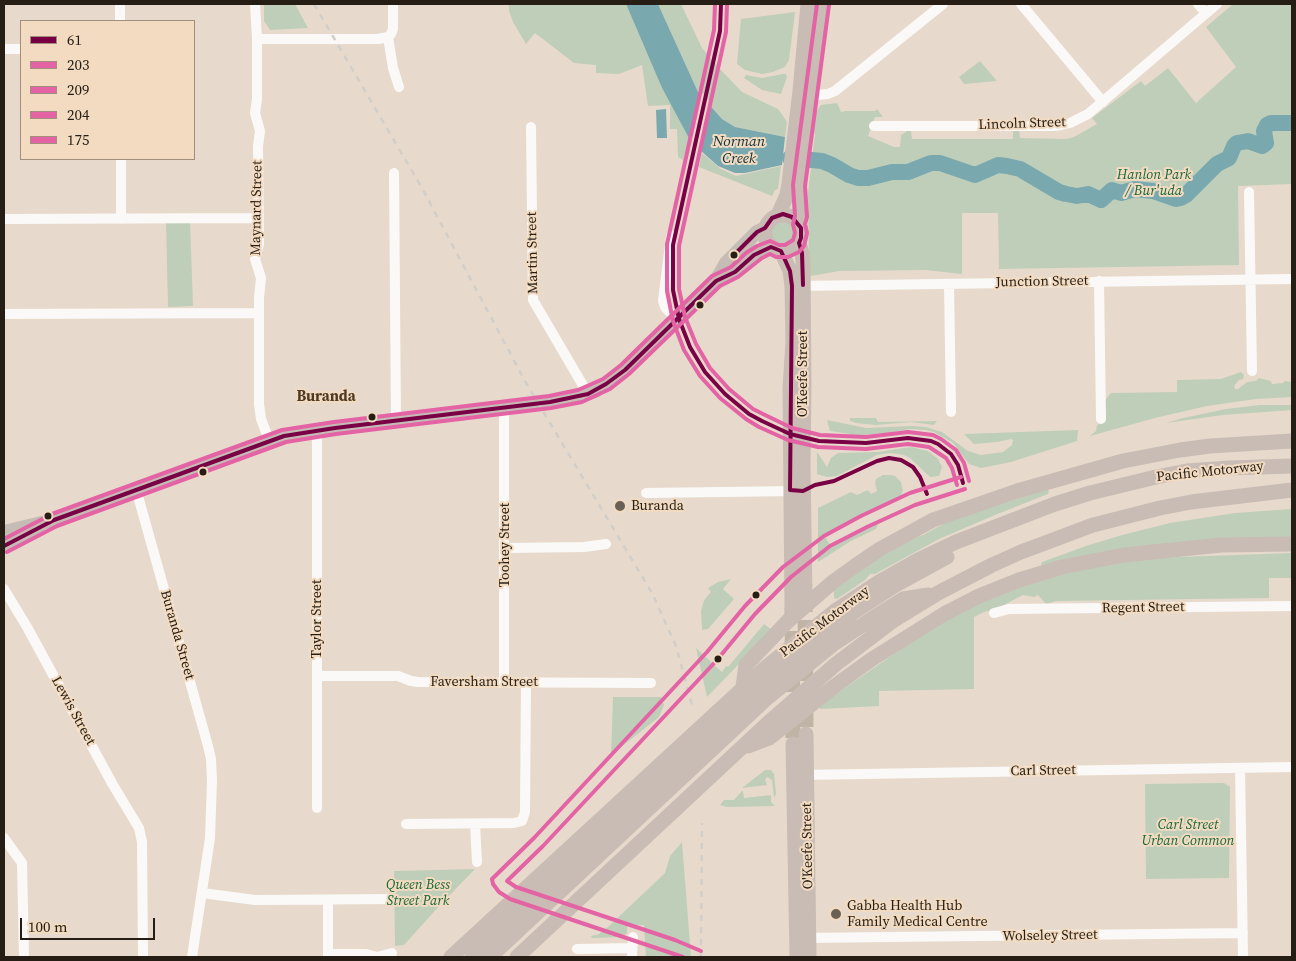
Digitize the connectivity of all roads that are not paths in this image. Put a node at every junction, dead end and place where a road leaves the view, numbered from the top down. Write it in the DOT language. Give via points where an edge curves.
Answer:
graph roads {
  1 [pos="120,4"];
  2 [pos="255,4"];
  3 [pos="393,4"];
  4 [pos="808,4"];
  5 [pos="823,4"];
  6 [pos="943,4"];
  7 [pos="1022,4"];
  8 [pos="1198,4"];
  9 [pos="1217,4"];
  10 [pos="1206,13"];
  11 [pos="120,20"];
  12 [pos="388,37"];
  13 [pos="257,39"];
  14 [pos="4,49"];
  15 [pos="20,49"];
  16 [pos="399,87"];
  17 [pos="805,96"];
  18 [pos="1102,102"];
  19 [pos="874,126"];
  20 [pos="531,127"];
  21 [pos="121,160"];
  22 [pos="394,173"];
  23 [pos="794,190"];
  24 [pos="1249,192"];
  25 [pos="778,215"];
  26 [pos="122,218"];
  27 [pos="258,218"];
  28 [pos="4,219"];
  29 [pos="799,224"];
  30 [pos="765,228"];
  31 [pos="671,236"];
  32 [pos="799,242"];
  33 [pos="776,249"];
  34 [pos="1292,279"];
  35 [pos="1251,280"];
  36 [pos="716,282"];
  37 [pos="1099,282"];
  38 [pos="949,284"];
  39 [pos="798,286"];
  40 [pos="259,313"];
  41 [pos="4,314"];
  42 [pos="677,320"];
  43 [pos="1252,371"];
  44 [pos="588,394"];
  45 [pos="504,407"];
  46 [pos="951,412"];
  47 [pos="1100,419"];
  48 [pos="396,421"];
  49 [pos="317,430"];
  50 [pos="270,440"];
  51 [pos="1292,441"];
  52 [pos="1292,466"];
  53 [pos="136,489"];
  54 [pos="797,490"];
  55 [pos="1292,490"];
  56 [pos="646,493"];
  57 [pos="54,520"];
  58 [pos="4,532"];
  59 [pos="606,544"];
  60 [pos="1292,544"];
  61 [pos="4,546"];
  62 [pos="505,548"];
  63 [pos="4,588"];
  64 [pos="938,593"];
  65 [pos="805,596"];
  66 [pos="1292,606"];
  67 [pos="792,608"];
  68 [pos="994,613"];
  69 [pos="835,619"];
  70 [pos="317,676"];
  71 [pos="504,682"];
  72 [pos="526,682"];
  73 [pos="651,683"];
  74 [pos="743,687"];
  75 [pos="766,692"];
  76 [pos="768,731"];
  77 [pos="806,734"];
  78 [pos="793,744"];
  79 [pos="1292,767"];
  80 [pos="1240,768"];
  81 [pos="800,775"];
  82 [pos="676,776"];
  83 [pos="317,808"];
  84 [pos="406,824"];
  85 [pos="475,824"];
  86 [pos="4,838"];
  87 [pos="477,862"];
  88 [pos="202,893"];
  89 [pos="394,899"];
  90 [pos="328,900"];
  91 [pos="1243,933"];
  92 [pos="633,937"];
  93 [pos="803,938"];
  94 [pos="576,949"];
  95 [pos="632,952"];
  96 [pos="392,953"];
  97 [pos="328,956"];
  98 [pos="24,957"];
  99 [pos="143,957"];
  100 [pos="192,957"];
  101 [pos="451,957"];
  102 [pos="472,957"];
  103 [pos="490,957"];
  104 [pos="517,957"];
  105 [pos="796,957"];
  106 [pos="809,957"];
  107 [pos="1243,957"];
  1 -- 11 [label="street"];
  2 -- 13 [label="street, Maynard Street"];
  3 -- 12 [label="street" via="393,29"];
  4 -- 17 [label="highway"];
  5 -- 17 [label="highway"];
  6 -- 17 [label="street" via="835,91"];
  7 -- 18 [label="street"];
  8 -- 10 [label="street"];
  9 -- 10 [label="street, Lincoln Street"];
  10 -- 18 [label="street, Lincoln Street"];
  12 -- 13 [label="street"];
  12 -- 16 [label="street"];
  13 -- 27 [label="street, Maynard Street"];
  14 -- 15 [label="street"];
  17 -- 23 [label="highway"];
  18 -- 19 [label="street, Lincoln Street" via="1082,118 1063,125"];
  20 -- 44 [label="street, Martin Street" via="534,300"];
  21 -- 26 [label="street"];
  22 -- 48 [label="street"];
  23 -- 25 [label="highway"];
  23 -- 29 [label="highway" via="801,217"];
  24 -- 35 [label="street"];
  25 -- 29 [label="highway" via="792,217"];
  25 -- 30 [label="highway"];
  26 -- 27 [label="street"];
  26 -- 28 [label="street"];
  27 -- 40 [label="street, Maynard Street" via="259,244 255,259 261,278"];
  29 -- 32 [label="highway"];
  30 -- 33 [label="highway" via="765,238"];
  30 -- 36 [label="main road" via="726,262"];
  31 -- 42 [label="street" via="662,298"];
  32 -- 33 [label="highway" via="791,250"];
  32 -- 39 [label="highway, O'Keefe Street" via="802,253"];
  33 -- 36 [label="main road" via="754,255 735,272"];
  33 -- 39 [label="highway, O'Keefe Street"];
  34 -- 35 [label="street, Junction Street"];
  35 -- 37 [label="street, Junction Street"];
  35 -- 43 [label="street"];
  36 -- 42 [label="main road"];
  37 -- 38 [label="street, Junction Street"];
  37 -- 47 [label="street"];
  38 -- 39 [label="street, Junction Street"];
  38 -- 46 [label="street"];
  39 -- 54 [label="highway, O'Keefe Street"];
  40 -- 41 [label="street"];
  40 -- 50 [label="street, Maynard Street" via="260,412"];
  42 -- 44 [label="main road" via="625,370"];
  44 -- 45 [label="main road"];
  45 -- 48 [label="main road"];
  45 -- 62 [label="street, Toohey Street"];
  48 -- 49 [label="main road"];
  49 -- 50 [label="main road"];
  49 -- 70 [label="street, Taylor Street"];
  50 -- 53 [label="main road"];
  51 -- 74 [label="highway" via="1180,450 1123,461 1016,491 933,520 880,549 834,581 789,620 746,665"];
  52 -- 69 [label="highway, Pacific Motorway" via="1187,472 1064,501 918,560 879,582"];
  53 -- 57 [label="main road"];
  53 -- 88 [label="street, Buranda Street" via="208,746 212,781 210,838"];
  54 -- 56 [label="street"];
  54 -- 65 [label="highway, O'Keefe Street"];
  54 -- 67 [label="highway, O'Keefe Street"];
  55 -- 64 [label="highway, Pacific Motorway" via="1191,502 1093,525 1014,555"];
  57 -- 58 [label="main road"];
  57 -- 61 [label="main road"];
  59 -- 62 [label="street"];
  60 -- 76 [label="highway" via="1221,545 1124,555 1019,580 944,614"];
  62 -- 71 [label="street, Toohey Street"];
  63 -- 99 [label="street, Lewis Street" via="141,834"];
  64 -- 75 [label="highway" via="903,599"];
  64 -- 76 [label="highway, Pacific Motorway" via="894,620 836,664"];
  66 -- 68 [label="street, Regent Street" via="1009,608"];
  69 -- 74 [label="highway, Pacific Motorway"];
  69 -- 75 [label="highway"];
  70 -- 71 [label="street, Faversham Street" via="398,676 418,682"];
  70 -- 83 [label="street, Taylor Street"];
  71 -- 72 [label="street, Faversham Street"];
  72 -- 73 [label="street, Faversham Street"];
  72 -- 85 [label="street" via="525,812 522,821"];
  74 -- 101 [label="highway, Pacific Motorway"];
  75 -- 82 [label="highway"];
  76 -- 104 [label="highway" via="742,748"];
  77 -- 81 [label="highway, O'Keefe Street"];
  78 -- 81 [label="highway, O'Keefe Street"];
  79 -- 80 [label="street, Carl Street"];
  80 -- 81 [label="street, Carl Street"];
  80 -- 91 [label="street"];
  81 -- 93 [label="highway, O'Keefe Street"];
  82 -- 102 [label="highway"];
  82 -- 103 [label="highway"];
  84 -- 85 [label="street"];
  85 -- 87 [label="street"];
  86 -- 98 [label="street" via="22,864"];
  88 -- 90 [label="street" via="252,900"];
  88 -- 100 [label="street, Buranda Street"];
  89 -- 90 [label="street"];
  90 -- 97 [label="street"];
  91 -- 93 [label="street, Wolseley Street"];
  91 -- 107 [label="street"];
  92 -- 95 [label="street"];
  93 -- 105 [label="highway, O'Keefe Street"];
  93 -- 106 [label="highway, O'Keefe Street"];
  94 -- 95 [label="street"];
  96 -- 97 [label="street" via="377,957 366,954"];
}
